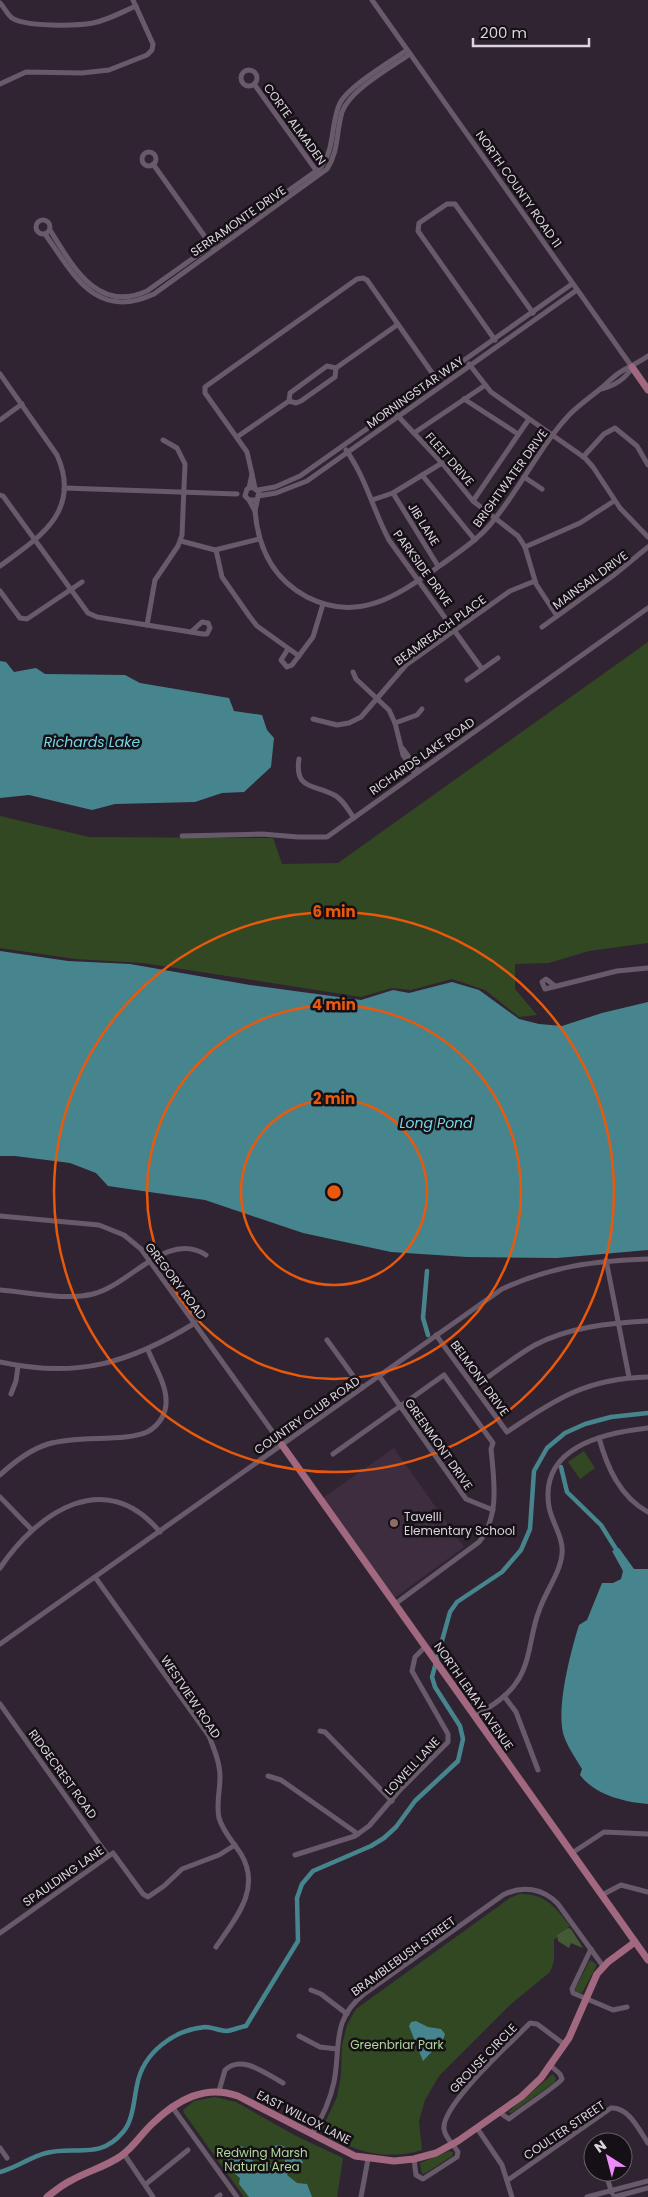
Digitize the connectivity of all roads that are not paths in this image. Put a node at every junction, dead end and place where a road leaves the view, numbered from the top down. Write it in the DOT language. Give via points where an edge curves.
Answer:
graph roads {
  1 [pos="133,0"];
  2 [pos="372,0"];
  3 [pos="0,3"];
  4 [pos="136,6"];
  5 [pos="408,52"];
  6 [pos="0,84"];
  7 [pos="254,84"];
  8 [pos="153,164"];
  9 [pos="318,173"];
  10 [pos="47,232"];
  11 [pos="213,248"];
  12 [pos="572,284"];
  13 [pos="577,290"];
  14 [pos="532,312"];
  15 [pos="537,318"];
  16 [pos="397,325"];
  17 [pos="494,339"];
  18 [pos="498,345"];
  19 [pos="648,356"];
  20 [pos="466,360"];
  21 [pos="470,365"];
  22 [pos="632,367"];
  23 [pos="336,368"];
  24 [pos="0,374"];
  25 [pos="437,380"];
  26 [pos="484,386"];
  27 [pos="648,390"];
  28 [pos="464,399"];
  29 [pos="289,401"];
  30 [pos="22,404"];
  31 [pos="394,410"];
  32 [pos="398,416"];
  33 [pos="529,419"];
  34 [pos="0,420"];
  35 [pos="414,433"];
  36 [pos="518,434"];
  37 [pos="553,436"];
  38 [pos="237,438"];
  39 [pos="164,440"];
  40 [pos="343,446"];
  41 [pos="348,452"];
  42 [pos="583,457"];
  43 [pos="442,463"];
  44 [pos="648,464"];
  45 [pos="422,475"];
  46 [pos="524,477"];
  47 [pos="64,488"];
  48 [pos="542,489"];
  49 [pos="183,492"];
  50 [pos="393,493"];
  51 [pos="252,494"];
  52 [pos="0,495"];
  53 [pos="372,500"];
  54 [pos="472,501"];
  55 [pos="614,501"];
  56 [pos="495,518"];
  57 [pos="648,537"];
  58 [pos="259,539"];
  59 [pos="475,540"];
  60 [pos="35,541"];
  61 [pos="181,541"];
  62 [pos="525,547"];
  63 [pos="648,547"];
  64 [pos="216,550"];
  65 [pos="0,566"];
  66 [pos="438,566"];
  67 [pos="419,580"];
  68 [pos="535,581"];
  69 [pos="82,582"];
  70 [pos="70,589"];
  71 [pos="0,591"];
  72 [pos="323,604"];
  73 [pos="648,608"];
  74 [pos="557,616"];
  75 [pos="147,625"];
  76 [pos="542,627"];
  77 [pos="455,630"];
  78 [pos="192,632"];
  79 [pos="288,649"];
  80 [pos="299,656"];
  81 [pos="498,658"];
  82 [pos="482,669"];
  83 [pos="353,672"];
  84 [pos="467,680"];
  85 [pos="378,698"];
  86 [pos="422,709"];
  87 [pos="313,719"];
  88 [pos="395,722"];
  89 [pos="299,759"];
  90 [pos="417,772"];
  91 [pos="354,818"];
  92 [pos="182,836"];
  93 [pos="648,968"];
  94 [pos="555,986"];
  95 [pos="0,1216"];
  96 [pos="206,1255"];
  97 [pos="648,1259"];
  98 [pos="606,1260"];
  99 [pos="151,1261"];
  100 [pos="0,1290"];
  101 [pos="648,1321"];
  102 [pos="195,1323"];
  103 [pos="618,1323"];
  104 [pos="436,1335"];
  105 [pos="327,1340"];
  106 [pos="148,1350"];
  107 [pos="0,1362"];
  108 [pos="18,1366"];
  109 [pos="379,1376"];
  110 [pos="629,1377"];
  111 [pos="648,1377"];
  112 [pos="474,1387"];
  113 [pos="362,1388"];
  114 [pos="11,1394"];
  115 [pos="400,1406"];
  116 [pos="648,1428"];
  117 [pos="599,1438"];
  118 [pos="282,1445"];
  119 [pos="333,1454"];
  120 [pos="0,1475"];
  121 [pos="0,1497"];
  122 [pos="493,1510"];
  123 [pos="648,1512"];
  124 [pos="32,1530"];
  125 [pos="160,1532"];
  126 [pos="0,1568"];
  127 [pos="95,1577"];
  128 [pos="395,1604"];
  129 [pos="1,1641"];
  130 [pos="425,1646"];
  131 [pos="504,1696"];
  132 [pos="0,1704"];
  133 [pos="475,1716"];
  134 [pos="320,1732"];
  135 [pos="538,1770"];
  136 [pos="268,1776"];
  137 [pos="392,1801"];
  138 [pos="358,1834"];
  139 [pos="648,1834"];
  140 [pos="235,1845"];
  141 [pos="572,1853"];
  142 [pos="113,1855"];
  143 [pos="295,1855"];
  144 [pos="648,1892"];
  145 [pos="602,1895"];
  146 [pos="0,1933"];
  147 [pos="635,1942"];
  148 [pos="216,1947"];
  149 [pos="591,1949"];
  150 [pos="648,1960"];
  151 [pos="603,1966"];
  152 [pos="311,1990"];
  153 [pos="585,1999"];
  154 [pos="626,2008"];
  155 [pos="347,2014"];
  156 [pos="299,2036"];
  157 [pos="565,2045"];
  158 [pos="337,2049"];
  159 [pos="551,2066"];
  160 [pos="283,2083"];
  161 [pos="219,2091"];
  162 [pos="173,2108"];
  163 [pos="499,2112"];
  164 [pos="477,2128"];
  165 [pos="312,2134"];
  166 [pos="648,2143"];
  167 [pos="454,2144"];
  168 [pos="0,2148"];
  169 [pos="188,2150"];
  170 [pos="124,2154"];
  171 [pos="7,2158"];
  172 [pos="368,2159"];
  173 [pos="414,2159"];
  174 [pos="508,2180"];
  175 [pos="648,2181"];
  176 [pos="608,2182"];
  177 [pos="146,2184"];
  178 [pos="648,2188"];
  179 [pos="610,2191"];
  180 [pos="47,2197"];
  181 [pos="153,2197"];
  182 [pos="237,2197"];
  183 [pos="360,2197"];
  184 [pos="512,2197"];
  185 [pos="587,2197"];
  186 [pos="615,2197"];
  1 -- 4 [label="street"];
  2 -- 5 [label="street, NORTH COUNTY ROAD 11"];
  3 -- 4 [label="street" via="17,20 57,24 92,23"];
  4 -- 6 [label="street" via="153,44 147,55 109,70 26,72"];
  5 -- 9 [label="street, SERRAMONTE DRIVE" via="343,98 336,113 327,158"];
  5 -- 12 [label="street, NORTH COUNTY ROAD 11"];
  7 -- 9 [label="street, CORTE ALMADEN"];
  8 -- 11 [label="street"];
  9 -- 11 [label="street, SERRAMONTE DRIVE"];
  10 -- 11 [label="street, SERRAMONTE DRIVE" via="70,264 108,297 132,296 163,284"];
  12 -- 13 [label="street, NORTH COUNTY ROAD 11"];
  12 -- 14 [label="street, MORNINGSTAR WAY"];
  13 -- 15 [label="street, MORNINGSTAR WAY"];
  13 -- 22 [label="street, NORTH COUNTY ROAD 11"];
  14 -- 15 [label="street"];
  14 -- 17 [label="street, MORNINGSTAR WAY"];
  14 -- 17 [label="street" via="455,204 447,204 419,223 418,231"];
  15 -- 18 [label="street, MORNINGSTAR WAY"];
  16 -- 23 [label="street"];
  16 -- 25 [label="street"];
  16 -- 38 [label="street" via="363,278 282,332 205,387 205,393"];
  17 -- 18 [label="street"];
  17 -- 20 [label="street, MORNINGSTAR WAY"];
  18 -- 21 [label="street, MORNINGSTAR WAY"];
  19 -- 22 [label="street, BRIGHTWATER DRIVE"];
  20 -- 21 [label="street"];
  20 -- 25 [label="street, MORNINGSTAR WAY"];
  21 -- 26 [label="street"];
  21 -- 32 [label="street, MORNINGSTAR WAY"];
  22 -- 27 [label="main road, NORTH COUNTY ROAD 11"];
  22 -- 37 [label="street, BRIGHTWATER DRIVE" via="610,387 601,389 578,406"];
  23 -- 29 [label="street" via="327,366 314,375 290,393"];
  23 -- 29 [label="street" via="335,377 308,396 296,403"];
  24 -- 30 [label="street"];
  25 -- 31 [label="street, MORNINGSTAR WAY"];
  26 -- 28 [label="street"];
  26 -- 33 [label="street"];
  28 -- 35 [label="street"];
  28 -- 36 [label="street"];
  29 -- 38 [label="street"];
  30 -- 34 [label="street"];
  30 -- 47 [label="street" via="57,454"];
  31 -- 32 [label="street, FLEET DRIVE"];
  31 -- 40 [label="street, MORNINGSTAR WAY"];
  32 -- 35 [label="street, FLEET DRIVE"];
  32 -- 41 [label="street, MORNINGSTAR WAY"];
  33 -- 36 [label="street"];
  33 -- 37 [label="street"];
  35 -- 43 [label="street, FLEET DRIVE"];
  36 -- 54 [label="street"];
  37 -- 42 [label="street"];
  37 -- 46 [label="street, BRIGHTWATER DRIVE"];
  38 -- 51 [label="street" via="247,452"];
  39 -- 49 [label="street" via="182,454"];
  40 -- 41 [label="street, PARKSIDE DRIVE"];
  40 -- 51 [label="street, MORNINGSTAR WAY" via="300,476"];
  41 -- 51 [label="street, MORNINGSTAR WAY" via="293,488"];
  41 -- 53 [label="street, PARKSIDE DRIVE"];
  42 -- 44 [label="street" via="604,434 615,428 637,446"];
  42 -- 55 [label="street"];
  43 -- 45 [label="street"];
  43 -- 54 [label="street, FLEET DRIVE"];
  45 -- 50 [label="street"];
  45 -- 59 [label="street"];
  46 -- 48 [label="street"];
  46 -- 56 [label="street, BRIGHTWATER DRIVE"];
  47 -- 49 [label="street, MORNINGSTAR WAY"];
  47 -- 60 [label="street" via="56,516"];
  49 -- 51 [label="street, MORNINGSTAR WAY"];
  49 -- 61 [label="street"];
  50 -- 53 [label="street"];
  50 -- 66 [label="street, JIB LANE"];
  51 -- 58 [label="street, BRIGHTWATER DRIVE"];
  52 -- 60 [label="street" via="4,496"];
  53 -- 67 [label="street, PARKSIDE DRIVE" via="389,540"];
  54 -- 56 [label="street, FLEET DRIVE"];
  55 -- 57 [label="street"];
  55 -- 62 [label="street" via="580,523"];
  56 -- 59 [label="street, BRIGHTWATER DRIVE"];
  56 -- 62 [label="street, FLEET DRIVE" via="514,531"];
  58 -- 64 [label="street"];
  58 -- 72 [label="street, BRIGHTWATER DRIVE" via="269,561 284,581"];
  59 -- 66 [label="street, BRIGHTWATER DRIVE"];
  60 -- 65 [label="street"];
  60 -- 70 [label="street"];
  61 -- 64 [label="street"];
  61 -- 75 [label="street" via="155,580"];
  62 -- 68 [label="street, FLEET DRIVE"];
  63 -- 74 [label="street, MAINSAIL DRIVE"];
  64 -- 79 [label="street" via="222,577 250,617"];
  66 -- 67 [label="street, BRIGHTWATER DRIVE"];
  67 -- 72 [label="street, BRIGHTWATER DRIVE" via="375,604 352,608"];
  67 -- 77 [label="street, PARKSIDE DRIVE"];
  68 -- 74 [label="street, FLEET DRIVE"];
  68 -- 77 [label="street, BEAMREACH PLACE" via="510,591"];
  69 -- 70 [label="street"];
  70 -- 71 [label="street" via="22,620"];
  70 -- 75 [label="street" via="88,613"];
  72 -- 80 [label="street" via="313,637"];
  73 -- 90 [label="street, RICHARDS LAKE ROAD"];
  74 -- 76 [label="street, MAINSAIL DRIVE"];
  75 -- 78 [label="street"];
  77 -- 82 [label="street, PARKSIDE DRIVE"];
  77 -- 85 [label="street, BEAMREACH PLACE" via="402,669"];
  79 -- 80 [label="street"];
  79 -- 80 [label="street" via="281,660 285,666 292,665"];
  81 -- 82 [label="street"];
  82 -- 84 [label="street"];
  83 -- 85 [label="street" via="356,679"];
  85 -- 87 [label="street, BEAMREACH PLACE" via="361,717 349,723 330,724"];
  85 -- 88 [label="street"];
  86 -- 88 [label="street" via="417,715"];
  88 -- 90 [label="street" via="403,749"];
  89 -- 91 [label="street" via="298,771 304,782 335,795"];
  90 -- 91 [label="street, RICHARDS LAKE ROAD"];
  91 -- 92 [label="street, RICHARDS LAKE ROAD" via="327,837 262,834"];
  93 -- 94 [label="street" via="617,971"];
  95 -- 99 [label="street, GREGORY ROAD" via="99,1225 124,1235"];
  96 -- 99 [label="street" via="198,1250 180,1248 164,1252"];
  97 -- 98 [label="street, COUNTRY CLUB ROAD"];
  98 -- 103 [label="street"];
  98 -- 104 [label="street, COUNTRY CLUB ROAD" via="553,1269 517,1282 491,1296"];
  99 -- 100 [label="street" via="119,1284 91,1294 68,1296"];
  99 -- 102 [label="street, GREGORY ROAD"];
  101 -- 103 [label="street"];
  102 -- 106 [label="street"];
  102 -- 118 [label="street, GREGORY ROAD"];
  103 -- 110 [label="street"];
  103 -- 112 [label="street" via="552,1337 528,1349"];
  104 -- 109 [label="street, COUNTRY CLUB ROAD"];
  104 -- 112 [label="street, BELMONT DRIVE"];
  105 -- 113 [label="street"];
  106 -- 108 [label="street" via="81,1368"];
  106 -- 120 [label="street" via="166,1395 165,1410 156,1426 130,1435 67,1439 47,1444 29,1452"];
  107 -- 108 [label="street"];
  108 -- 114 [label="street"];
  109 -- 113 [label="street, COUNTRY CLUB ROAD"];
  109 -- 115 [label="street, GREENMONT DRIVE"];
  110 -- 111 [label="street"];
  110 -- 112 [label="street, BELMONT DRIVE" via="593,1383 568,1393 507,1432"];
  113 -- 118 [label="street, COUNTRY CLUB ROAD"];
  115 -- 119 [label="street"];
  115 -- 122 [label="street, GREENMONT DRIVE" via="466,1499"];
  115 -- 122 [label="street" via="444,1375 493,1443"];
  116 -- 117 [label="street"];
  117 -- 123 [label="street" via="611,1473 630,1498"];
  117 -- 131 [label="street" via="579,1445 566,1455 551,1478 549,1508 562,1554 538,1611 522,1672 517,1683"];
  118 -- 125 [label="street, COUNTRY CLUB ROAD"];
  118 -- 128 [label="main road, NORTH LEMAY AVENUE"];
  121 -- 124 [label="street"];
  122 -- 128 [label="street" via="490,1524 479,1542"];
  124 -- 125 [label="street" via="63,1507 95,1499 121,1503 140,1511"];
  124 -- 126 [label="street"];
  125 -- 127 [label="street, COUNTRY CLUB ROAD"];
  127 -- 129 [label="street, COUNTRY CLUB ROAD"];
  127 -- 140 [label="street, WESTVIEW ROAD" via="208,1736 220,1776 219,1819"];
  128 -- 130 [label="main road, NORTH LEMAY AVENUE"];
  130 -- 133 [label="main road, NORTH LEMAY AVENUE"];
  130 -- 137 [label="street, LOWELL LANE" via="415,1657 412,1671 448,1734 448,1742 398,1791"];
  131 -- 133 [label="street"];
  131 -- 135 [label="street" via="516,1712"];
  132 -- 142 [label="street, RIDGECREST ROAD"];
  133 -- 141 [label="main road, NORTH LEMAY AVENUE"];
  134 -- 137 [label="street" via="325,1732"];
  136 -- 138 [label="street" via="281,1780"];
  137 -- 138 [label="street, LOWELL LANE"];
  138 -- 143 [label="street, LOWELL LANE"];
  139 -- 141 [label="street" via="604,1832"];
  140 -- 142 [label="street, RIDGECREST ROAD" via="219,1856 182,1869 148,1897"];
  140 -- 148 [label="street, WESTVIEW ROAD" via="247,1867 247,1897"];
  141 -- 145 [label="main road, NORTH LEMAY AVENUE"];
  142 -- 146 [label="street, SPAULDING LANE"];
  144 -- 145 [label="street" via="621,1885"];
  145 -- 147 [label="main road, NORTH LEMAY AVENUE"];
  147 -- 150 [label="main road, NORTH LEMAY AVENUE"];
  147 -- 151 [label="main road, EAST WILLOX LANE"];
  149 -- 151 [label="street"];
  149 -- 153 [label="street" via="572,1989 574,1994"];
  149 -- 155 [label="street, BRAMBLEBUSH STREET" via="556,1901 546,1894 520,1889 503,1895 364,1994"];
  151 -- 153 [label="main road, EAST WILLOX LANE"];
  152 -- 155 [label="street"];
  153 -- 154 [label="street" via="613,2010"];
  153 -- 157 [label="main road, EAST WILLOX LANE"];
  155 -- 158 [label="street, BRAMBLEBUSH STREET" via="339,2030"];
  156 -- 158 [label="street" via="320,2047"];
  157 -- 159 [label="main road, EAST WILLOX LANE"];
  157 -- 167 [label="street, GROUSE CIRCLE" via="537,2024 530,2023 452,2106 444,2128"];
  158 -- 165 [label="street, BRAMBLEBUSH STREET" via="332,2090"];
  159 -- 163 [label="main road, EAST WILLOX LANE" via="530,2089"];
  159 -- 163 [label="street" via="561,2075 559,2084 509,2119"];
  160 -- 161 [label="street" via="248,2064 238,2063 224,2072"];
  161 -- 162 [label="main road, EAST WILLOX LANE" via="194,2094"];
  161 -- 165 [label="main road, EAST WILLOX LANE" via="238,2096"];
  162 -- 170 [label="main road, EAST WILLOX LANE" via="153,2123"];
  162 -- 182 [label="street"];
  163 -- 164 [label="main road, EAST WILLOX LANE"];
  164 -- 167 [label="main road, EAST WILLOX LANE"];
  164 -- 174 [label="street" via="500,2161"];
  165 -- 172 [label="main road, EAST WILLOX LANE" via="342,2151"];
  166 -- 174 [label="street, COULTER STREET" via="626,2112 611,2108"];
  167 -- 173 [label="main road, EAST WILLOX LANE"];
  167 -- 173 [label="street" via="458,2156 425,2178 416,2175"];
  168 -- 171 [label="street"];
  169 -- 177 [label="street"];
  170 -- 177 [label="street"];
  170 -- 180 [label="main road, EAST WILLOX LANE" via="71,2180"];
  172 -- 173 [label="main road, EAST WILLOX LANE" via="394,2162"];
  172 -- 183 [label="street"];
  174 -- 184 [label="street"];
  175 -- 179 [label="street"];
  176 -- 179 [label="street"];
  177 -- 181 [label="street"];
  178 -- 186 [label="street"];
  179 -- 185 [label="street"];
  179 -- 186 [label="street"];
}
